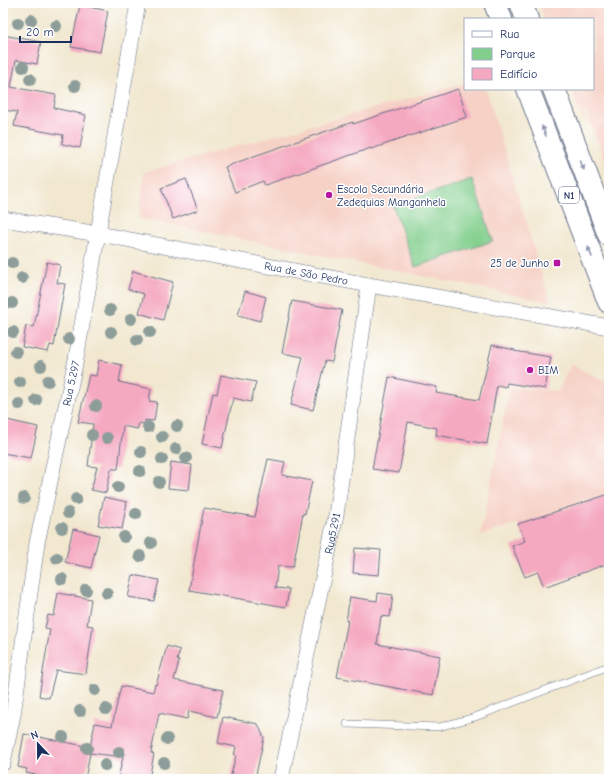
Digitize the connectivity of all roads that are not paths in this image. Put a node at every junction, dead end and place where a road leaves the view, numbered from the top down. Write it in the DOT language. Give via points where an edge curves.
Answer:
graph roads {
  1 [pos="138,3"];
  2 [pos="495,3"];
  3 [pos="521,3"];
  4 [pos="501,18"];
  5 [pos="527,18"];
  6 [pos="528,90"];
  7 [pos="554,90"];
  8 [pos="3,219"];
  9 [pos="99,234"];
  10 [pos="609,235"];
  11 [pos="369,286"];
  12 [pos="609,302"];
  13 [pos="609,327"];
  14 [pos="609,666"];
  15 [pos="347,724"];
  16 [pos="3,762"];
  17 [pos="281,779"];
  1 -- 9 [label="street, Rua 5.297"];
  2 -- 4 [label="highway"];
  3 -- 5 [label="highway"];
  12 -- 6 [label="highway, N1, one-way"];
  7 -- 10 [label="highway, N1, one-way"];
  8 -- 9 [label="street, Rua de São Pedro"];
  9 -- 11 [label="street, Rua de São Pedro"];
  9 -- 16 [label="street, Rua 5.297" via="76,359 37,542 13,715"];
  11 -- 13 [label="street, Rua de São Pedro"];
  11 -- 17 [label="street, Rua5.291" via="336,515"];
  14 -- 15 [label="lane" via="475,717 439,727"];
}
